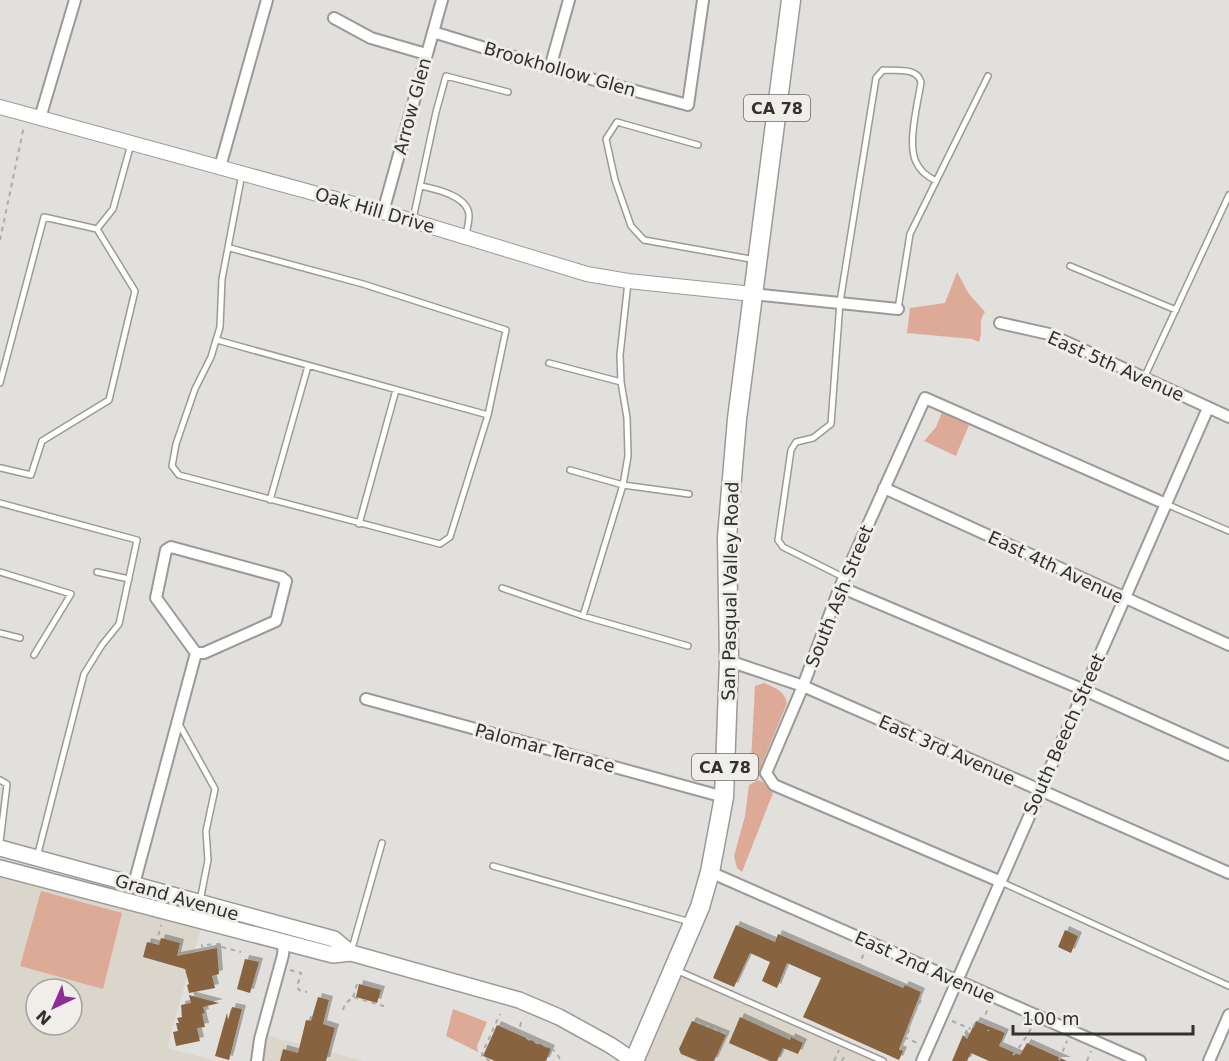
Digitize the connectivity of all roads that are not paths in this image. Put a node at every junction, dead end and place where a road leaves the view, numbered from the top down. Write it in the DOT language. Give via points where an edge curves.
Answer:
graph roads {
  1 [pos="75,0"];
  2 [pos="267,0"];
  3 [pos="442,0"];
  4 [pos="569,0"];
  5 [pos="703,0"];
  6 [pos="791,0"];
  7 [pos="334,18"];
  8 [pos="433,32"];
  9 [pos="426,54"];
  10 [pos="550,68"];
  11 [pos="988,76"];
  12 [pos="508,92"];
  13 [pos="0,107"];
  14 [pos="34,116"];
  15 [pos="132,142"];
  16 [pos="698,145"];
  17 [pos="220,166"];
  18 [pos="242,172"];
  19 [pos="936,181"];
  20 [pos="422,186"];
  21 [pos="1229,195"];
  22 [pos="383,212"];
  23 [pos="413,221"];
  24 [pos="97,229"];
  25 [pos="465,237"];
  26 [pos="230,248"];
  27 [pos="757,260"];
  28 [pos="1070,266"];
  29 [pos="628,281"];
  30 [pos="753,294"];
  31 [pos="840,302"];
  32 [pos="898,309"];
  33 [pos="1176,310"];
  34 [pos="1000,323"];
  35 [pos="217,340"];
  36 [pos="549,363"];
  37 [pos="308,366"];
  38 [pos="1143,379"];
  39 [pos="621,382"];
  40 [pos="0,383"];
  41 [pos="396,390"];
  42 [pos="1208,408"];
  43 [pos="488,415"];
  44 [pos="1229,417"];
  45 [pos="1,468"];
  46 [pos="570,470"];
  47 [pos="623,485"];
  48 [pos="884,488"];
  49 [pos="689,494"];
  50 [pos="270,500"];
  51 [pos="0,503"];
  52 [pos="1166,504"];
  53 [pos="360,524"];
  54 [pos="1229,531"];
  55 [pos="0,572"];
  56 [pos="97,572"];
  57 [pos="129,579"];
  58 [pos="842,582"];
  59 [pos="502,588"];
  60 [pos="1124,598"];
  61 [pos="583,616"];
  62 [pos="0,633"];
  63 [pos="20,638"];
  64 [pos="1229,645"];
  65 [pos="688,646"];
  66 [pos="196,653"];
  67 [pos="34,655"];
  68 [pos="729,661"];
  69 [pos="803,686"];
  70 [pos="1084,690"];
  71 [pos="366,699"];
  72 [pos="176,720"];
  73 [pos="1229,755"];
  74 [pos="0,780"];
  75 [pos="1040,790"];
  76 [pos="724,797"];
  77 [pos="0,842"];
  78 [pos="382,843"];
  79 [pos="0,848"];
  80 [pos="36,859"];
  81 [pos="493,866"];
  82 [pos="0,868"];
  83 [pos="710,872"];
  84 [pos="1229,873"];
  85 [pos="999,881"];
  86 [pos="134,884"];
  87 [pos="199,903"];
  88 [pos="695,923"];
  89 [pos="284,942"];
  90 [pos="351,953"];
  91 [pos="674,969"];
  92 [pos="957,981"];
  93 [pos="1229,986"];
  94 [pos="1229,1015"];
  95 [pos="257,1061"];
  96 [pos="634,1061"];
  97 [pos="883,1061"];
  98 [pos="922,1061"];
  99 [pos="1140,1061"];
  100 [pos="1209,1061"];
  1 -- 14 [label="street"];
  2 -- 17 [label="street"];
  3 -- 8 [label="street, Arrow Glen"];
  4 -- 10 [label="street"];
  5 -- 10 [label="street, Brookhollow Glen" via="688,105"];
  6 -- 27 [label="main road, San Pasqual Valley Road / CA 78"];
  7 -- 9 [label="street" via="370,38"];
  8 -- 9 [label="street, Arrow Glen"];
  8 -- 10 [label="street, Brookhollow Glen"];
  9 -- 22 [label="street, Arrow Glen"];
  11 -- 19 [label="lane"];
  12 -- 20 [label="lane" via="446,76"];
  13 -- 14 [label="street, Oak Hill Drive"];
  14 -- 15 [label="street, Oak Hill Drive"];
  15 -- 17 [label="street, Oak Hill Drive"];
  15 -- 24 [label="lane" via="113,209"];
  16 -- 27 [label="lane" via="617,122 606,139 630,226 644,240"];
  17 -- 18 [label="street, Oak Hill Drive"];
  18 -- 22 [label="street, Oak Hill Drive"];
  18 -- 26 [label="lane"];
  19 -- 31 [label="lane" via="916,163 912,147 920,77 914,72 883,70 876,78"];
  19 -- 32 [label="lane" via="910,234"];
  20 -- 23 [label="lane"];
  20 -- 25 [label="lane" via="450,193 468,210"];
  21 -- 33 [label="lane"];
  22 -- 23 [label="street, Oak Hill Drive"];
  23 -- 25 [label="street, Oak Hill Drive"];
  24 -- 40 [label="lane" via="44,217"];
  24 -- 45 [label="lane" via="135,291 109,400 42,441 32,475"];
  25 -- 29 [label="street, Oak Hill Drive" via="587,274"];
  26 -- 35 [label="lane" via="222,279"];
  26 -- 43 [label="lane" via="363,284 506,330"];
  27 -- 30 [label="main road, San Pasqual Valley Road / CA 78"];
  28 -- 33 [label="lane"];
  29 -- 30 [label="street, Oak Hill Drive"];
  29 -- 39 [label="lane"];
  30 -- 31 [label="street"];
  30 -- 68 [label="main road, San Pasqual Valley Road / CA 78" via="737,418 728,537"];
  31 -- 32 [label="street"];
  31 -- 58 [label="lane" via="831,424 813,438 796,442 791,450 778,540 783,547 829,570"];
  33 -- 38 [label="lane"];
  34 -- 38 [label="street, East 5th Avenue" via="1048,334"];
  35 -- 37 [label="lane"];
  35 -- 50 [label="lane" via="195,388 172,466 179,475"];
  36 -- 39 [label="lane"];
  37 -- 41 [label="lane"];
  37 -- 50 [label="lane"];
  38 -- 42 [label="street, East 5th Avenue"];
  39 -- 47 [label="lane" via="628,456"];
  41 -- 43 [label="lane"];
  41 -- 53 [label="lane"];
  42 -- 44 [label="street, East 5th Avenue"];
  42 -- 52 [label="street, South Beech Street"];
  43 -- 53 [label="lane" via="450,537 440,544"];
  46 -- 47 [label="lane"];
  47 -- 49 [label="lane"];
  47 -- 61 [label="lane"];
  48 -- 52 [label="street, South Ash Street" via="924,398"];
  48 -- 58 [label="street, South Ash Street"];
  48 -- 60 [label="street, East 4th Avenue"];
  50 -- 53 [label="lane"];
  51 -- 57 [label="lane" via="137,540"];
  52 -- 54 [label="lane"];
  52 -- 60 [label="street, South Beech Street"];
  55 -- 67 [label="lane" via="71,594"];
  56 -- 57 [label="lane"];
  57 -- 80 [label="lane" via="119,624 84,674"];
  58 -- 69 [label="street, South Ash Street"];
  58 -- 70 [label="street"];
  59 -- 61 [label="lane"];
  60 -- 64 [label="street, East 4th Avenue"];
  60 -- 70 [label="street, South Beech Street"];
  61 -- 65 [label="lane"];
  62 -- 63 [label="lane"];
  66 -- 66 [label="street" via="276,621 286,581 171,547 166,550 156,598"];
  66 -- 72 [label="street"];
  68 -- 69 [label="street, East 3rd Avenue"];
  68 -- 76 [label="main road, San Pasqual Valley Road / CA 78"];
  69 -- 75 [label="street, East 3rd Avenue"];
  69 -- 85 [label="street, South Ash Street" via="767,769 768,779 774,785"];
  70 -- 73 [label="street"];
  70 -- 75 [label="street, South Beech Street"];
  71 -- 76 [label="street, Palomar Terrace"];
  72 -- 86 [label="street"];
  72 -- 87 [label="lane" via="215,789 206,831 208,860"];
  74 -- 77 [label="lane" via="7,784"];
  75 -- 84 [label="street, East 3rd Avenue"];
  75 -- 85 [label="street, South Beech Street"];
  76 -- 83 [label="main road, San Pasqual Valley Road / CA 78"];
  78 -- 90 [label="lane"];
  79 -- 80 [label="main road, Grand Avenue"];
  80 -- 86 [label="main road, Grand Avenue"];
  81 -- 88 [label="lane"];
  82 -- 89 [label="main road, Grand Avenue"];
  83 -- 88 [label="main road, San Pasqual Valley Road / CA 78"];
  83 -- 92 [label="street, East 2nd Avenue"];
  85 -- 92 [label="street, South Beech Street"];
  85 -- 93 [label="lane"];
  86 -- 87 [label="main road, Grand Avenue"];
  87 -- 90 [label="main road, Grand Avenue" via="333,939"];
  88 -- 91 [label="main road, San Pasqual Valley Road / CA 78"];
  89 -- 90 [label="main road, Grand Avenue" via="333,955"];
  89 -- 95 [label="street"];
  90 -- 96 [label="main road, Grand Avenue" via="519,1000 558,1017"];
  91 -- 96 [label="main road, San Pasqual Valley Road / CA 78"];
  91 -- 97 [label="lane"];
  92 -- 98 [label="street, South Beech Street"];
  92 -- 99 [label="street, East 2nd Avenue"];
  94 -- 100 [label="street"];
}
